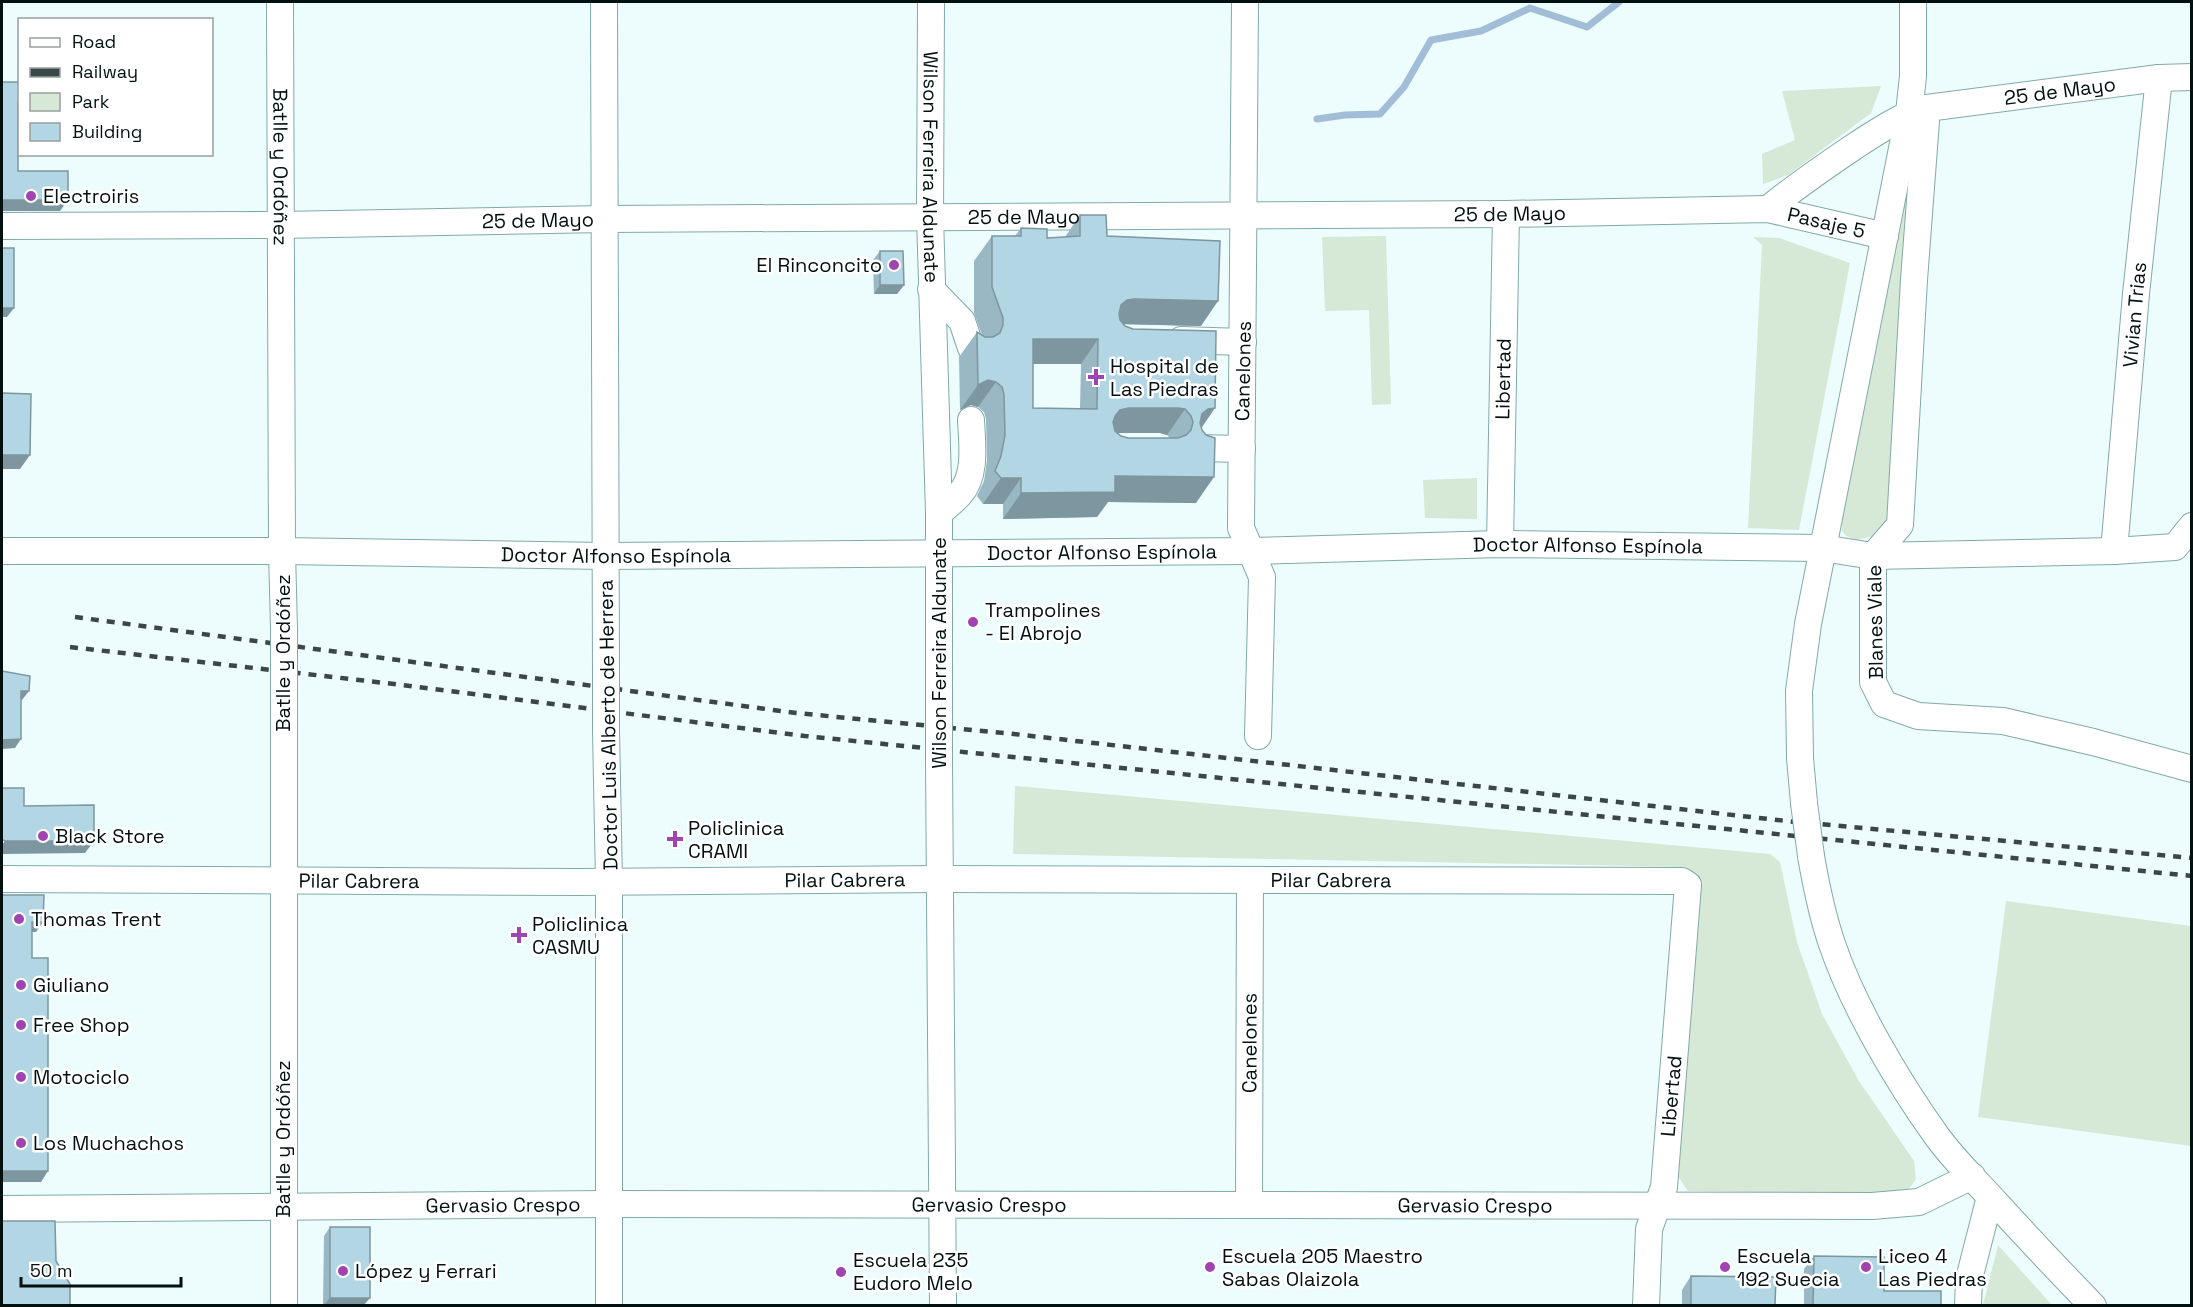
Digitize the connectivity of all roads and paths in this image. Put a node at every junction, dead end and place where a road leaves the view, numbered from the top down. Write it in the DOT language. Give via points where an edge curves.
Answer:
graph roads {
  1 [pos="280,2"];
  2 [pos="604,2"];
  3 [pos="931,2"];
  4 [pos="1245,2"];
  5 [pos="1913,2"];
  6 [pos="2192,77"];
  7 [pos="2159,78"];
  8 [pos="1918,111"];
  9 [pos="1768,209"];
  10 [pos="1506,214"];
  11 [pos="1244,216"];
  12 [pos="930,217"];
  13 [pos="605,219"];
  14 [pos="280,225"];
  15 [pos="2,226"];
  16 [pos="1885,236"];
  17 [pos="931,289"];
  18 [pos="1162,340"];
  19 [pos="1243,342"];
  20 [pos="971,348"];
  21 [pos="971,420"];
  22 [pos="1197,448"];
  23 [pos="1242,449"];
  24 [pos="939,513"];
  25 [pos="2192,526"];
  26 [pos="1500,544"];
  27 [pos="1822,548"];
  28 [pos="282,551"];
  29 [pos="1251,551"];
  30 [pos="2114,551"];
  31 [pos="2,552"];
  32 [pos="938,553"];
  33 [pos="606,556"];
  34 [pos="1873,556"];
  35 [pos="1258,736"];
  36 [pos="2192,769"];
  37 [pos="2,879"];
  38 [pos="939,879"];
  39 [pos="1250,880"];
  40 [pos="283,882"];
  41 [pos="609,882"];
  42 [pos="1688,885"];
  43 [pos="1971,1176"];
  44 [pos="1990,1197"];
  45 [pos="609,1204"];
  46 [pos="942,1204"];
  47 [pos="1249,1205"];
  48 [pos="1658,1205"];
  49 [pos="282,1206"];
  50 [pos="2,1209"];
  51 [pos="284,1305"];
  52 [pos="609,1305"];
  53 [pos="944,1305"];
  54 [pos="1646,1305"];
  55 [pos="1968,1305"];
  56 [pos="2093,1305"];
  1 -- 14 [label="street, Batlle y Ordóñez"];
  2 -- 13 [label="street, Doctor Luis Alberto de Herrera"];
  3 -- 12 [label="street, Wilson Ferreira Aldunate"];
  4 -- 11 [label="street, Canelones"];
  5 -- 8 [label="street" via="1913,76"];
  6 -- 7 [label="street, 25 de Mayo"];
  7 -- 8 [label="street, 25 de Mayo"];
  7 -- 30 [label="street, Vivian Trias"];
  8 -- 9 [label="street, 25 de Mayo" via="1805,178"];
  8 -- 16 [label="street"];
  8 -- 34 [label="street, Blanes Viale" via="1914,280 1900,525"];
  9 -- 10 [label="street, 25 de Mayo"];
  9 -- 16 [label="street, Pasaje 5"];
  10 -- 11 [label="street, 25 de Mayo"];
  10 -- 26 [label="street, Libertad"];
  11 -- 12 [label="street, 25 de Mayo"];
  11 -- 19 [label="street, Canelones"];
  12 -- 13 [label="street, 25 de Mayo"];
  12 -- 17 [label="street, Wilson Ferreira Aldunate"];
  13 -- 14 [label="street, 25 de Mayo"];
  13 -- 33 [label="street, Doctor Luis Alberto de Herrera"];
  14 -- 15 [label="street, 25 de Mayo"];
  14 -- 28 [label="street, Batlle y Ordóñez"];
  16 -- 27 [label="street"];
  17 -- 20 [label="street" via="962,321"];
  17 -- 24 [label="street, Wilson Ferreira Aldunate"];
  18 -- 19 [label="street"];
  19 -- 23 [label="street, Canelones"];
  21 -- 24 [label="street" via="969,476 962,492"];
  22 -- 23 [label="street"];
  23 -- 29 [label="street, Canelones" via="1241,528"];
  24 -- 32 [label="street, Wilson Ferreira Aldunate"];
  25 -- 30 [label="street, Doctor Alfonso Espínola" via="2175,547"];
  26 -- 27 [label="street, Doctor Alfonso Espínola"];
  26 -- 29 [label="street, Doctor Alfonso Espínola"];
  27 -- 34 [label="street, Doctor Alfonso Espínola"];
  27 -- 43 [label="street, bridge" via="1799,691 1804,803 1819,900 1832,945 1872,1031 1937,1136"];
  28 -- 31 [label="street, Doctor Alfonso Espínola"];
  28 -- 33 [label="street, Doctor Alfonso Espínola"];
  28 -- 40 [label="street, Batlle y Ordóñez, bridge"];
  29 -- 32 [label="street, Doctor Alfonso Espínola"];
  29 -- 35 [label="street, Canelones" via="1262,577"];
  30 -- 34 [label="street, Doctor Alfonso Espínola"];
  32 -- 33 [label="street, Doctor Alfonso Espínola"];
  32 -- 38 [label="street, Wilson Ferreira Aldunate, bridge"];
  33 -- 41 [label="street, Doctor Luis Alberto de Herrera, bridge"];
  34 -- 36 [label="street, Blanes Viale" via="1873,682 1884,704 1918,716 2003,722"];
  37 -- 40 [label="street, Pilar Cabrera"];
  38 -- 39 [label="street, Pilar Cabrera"];
  38 -- 41 [label="street, Pilar Cabrera"];
  38 -- 46 [label="street, Wilson Ferreira Aldunate"];
  39 -- 42 [label="street, Pilar Cabrera" via="1676,880"];
  39 -- 47 [label="street, Canelones"];
  40 -- 41 [label="street, Pilar Cabrera"];
  40 -- 49 [label="street, Batlle y Ordóñez"];
  41 -- 45 [label="street, Doctor Luis Alberto de Herrera"];
  42 -- 48 [label="street, Libertad" via="1664,1187"];
  43 -- 44 [label="street"];
  43 -- 48 [label="street, Gervasio Crespo" via="1919,1202 1872,1206"];
  44 -- 55 [label="street" via="1969,1279"];
  44 -- 56 [label="street"];
  45 -- 46 [label="street, Gervasio Crespo"];
  45 -- 49 [label="street, Gervasio Crespo"];
  45 -- 52 [label="street, Doctor Luis Alberto de Herrera"];
  46 -- 47 [label="street, Gervasio Crespo"];
  46 -- 53 [label="street, Wilson Ferreira Aldunate"];
  47 -- 48 [label="street, Gervasio Crespo"];
  48 -- 54 [label="street, Libertad" via="1649,1229"];
  49 -- 50 [label="street, Gervasio Crespo"];
  49 -- 51 [label="street, Batlle y Ordóñez"];
}
